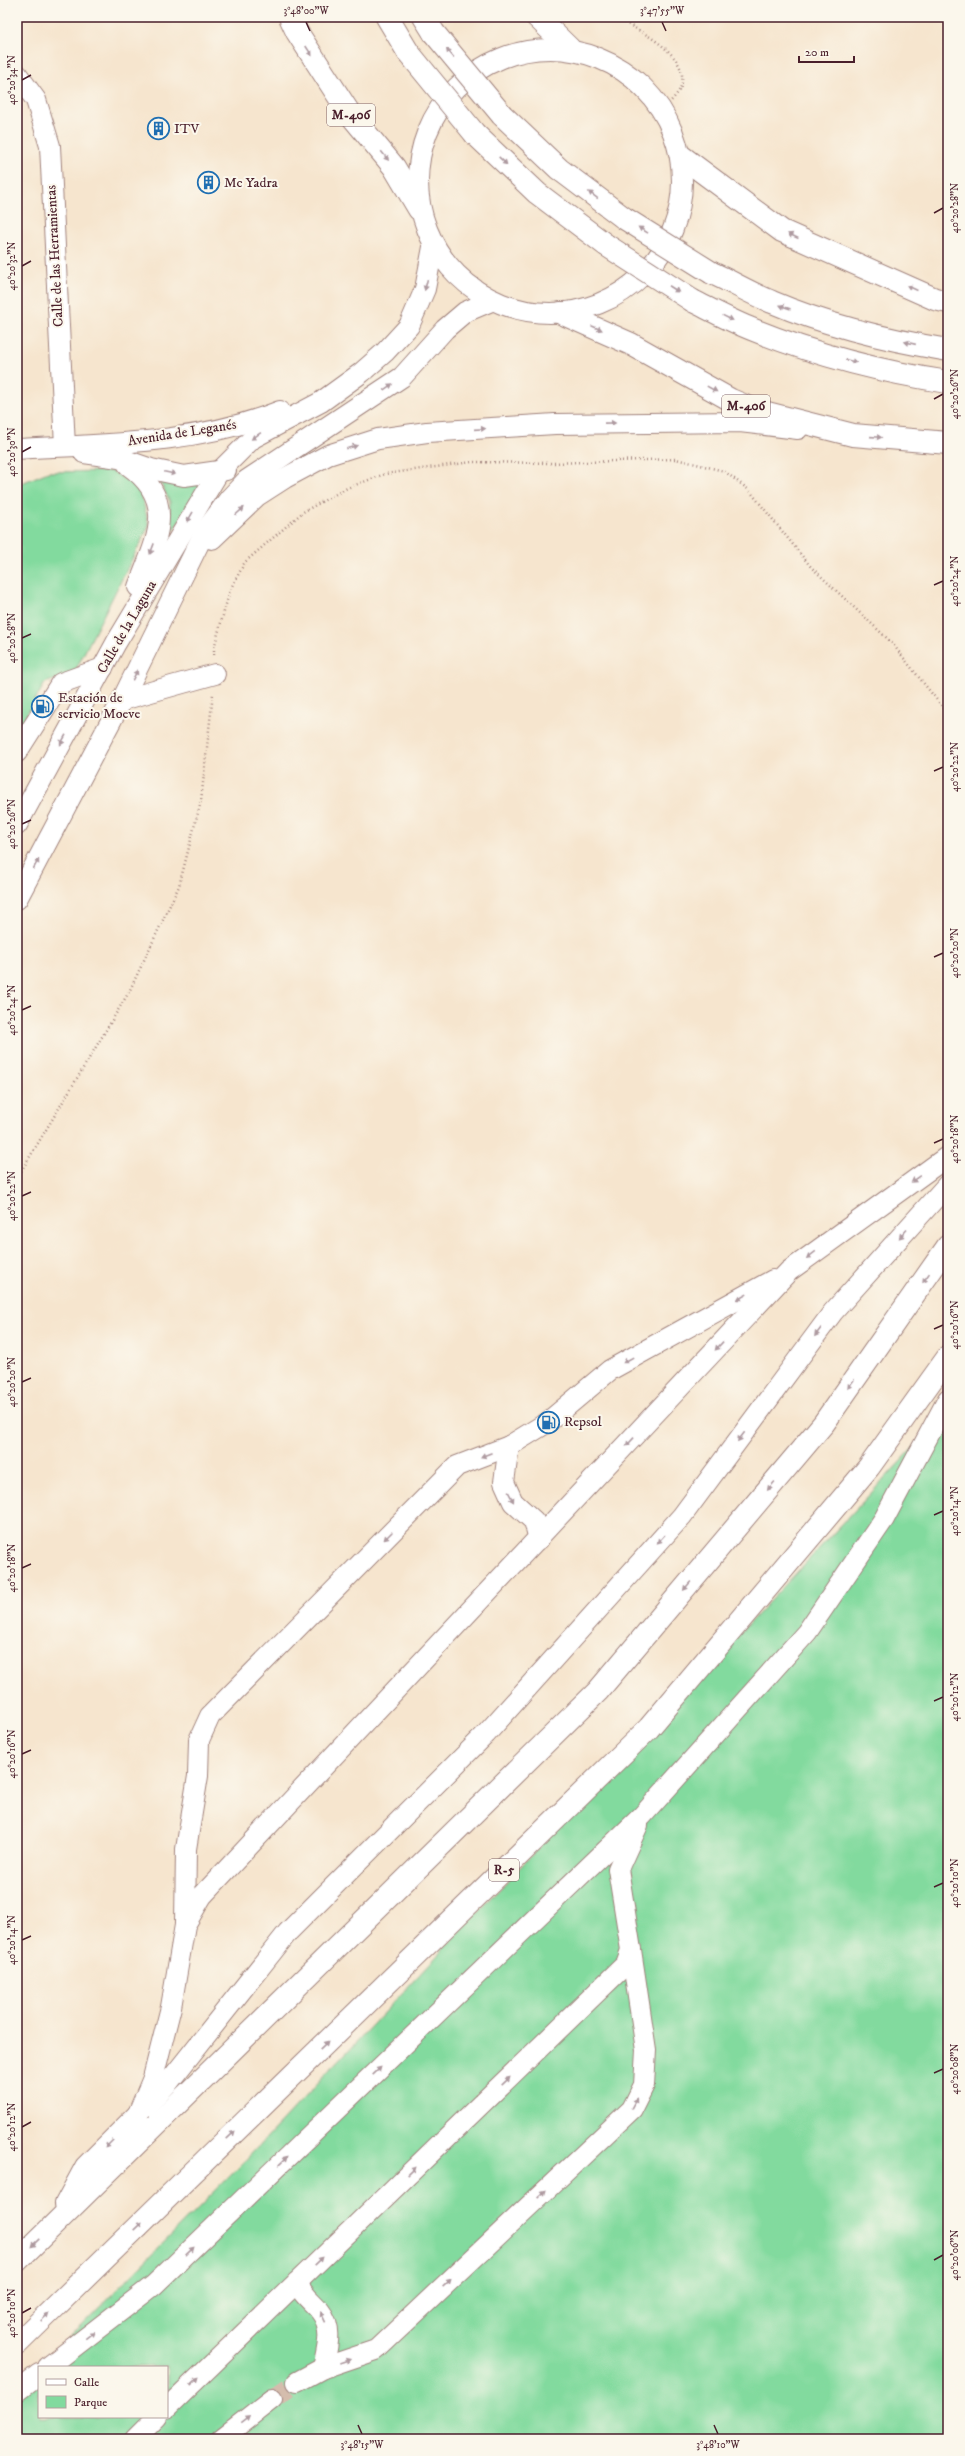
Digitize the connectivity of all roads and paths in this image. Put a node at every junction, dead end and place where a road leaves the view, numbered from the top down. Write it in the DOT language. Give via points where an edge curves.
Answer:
graph roads {
  1 [pos="290,17"];
  2 [pos="387,17"];
  3 [pos="537,17"];
  4 [pos="614,17"];
  5 [pos="429,25"];
  6 [pos="569,48"];
  7 [pos="17,74"];
  8 [pos="663,109"];
  9 [pos="681,156"];
  10 [pos="419,209"];
  11 [pos="434,247"];
  12 [pos="491,301"];
  13 [pos="948,302"];
  14 [pos="561,313"];
  15 [pos="948,350"];
  16 [pos="361,373"];
  17 [pos="948,382"];
  18 [pos="356,409"];
  19 [pos="854,435"];
  20 [pos="948,443"];
  21 [pos="65,446"];
  22 [pos="17,449"];
  23 [pos="119,458"];
  24 [pos="218,472"];
  25 [pos="174,598"];
  26 [pos="116,643"];
  27 [pos="103,668"];
  28 [pos="215,674"];
  29 [pos="122,700"];
  30 [pos="948,714"];
  31 [pos="17,752"];
  32 [pos="17,825"];
  33 [pos="17,899"];
  34 [pos="948,1156"];
  35 [pos="17,1178"];
  36 [pos="948,1184"];
  37 [pos="948,1246"];
  38 [pos="789,1272"];
  39 [pos="948,1357"];
  40 [pos="948,1399"];
  41 [pos="509,1446"];
  42 [pos="539,1539"];
  43 [pos="642,1816"];
  44 [pos="184,1925"];
  45 [pos="631,1950"];
  46 [pos="136,2116"];
  47 [pos="53,2226"];
  48 [pos="17,2261"];
  49 [pos="297,2282"];
  50 [pos="17,2344"];
  51 [pos="49,2366"];
  52 [pos="323,2368"];
  53 [pos="38,2375"];
  54 [pos="297,2382"];
  55 [pos="17,2391"];
  56 [pos="272,2399"];
  57 [pos="168,2407"];
  58 [pos="157,2418"];
  59 [pos="135,2439"];
  60 [pos="221,2439"];
  1 -- 10 [label="highway, M-406, one-way" via="350,114 394,167"];
  2 -- 17 [label="highway, one-way, bridge" via="408,52 475,134 537,193 606,245 693,301 752,330 814,351 902,375"];
  3 -- 6 [label="highway"];
  4 -- 8 [label="path" via="671,52 680,65 682,82 676,96"];
  15 -- 5 [label="highway, one-way, bridge" via="831,324 772,302 712,273 624,218 559,170 502,115"];
  6 -- 8 [label="street" via="606,59 638,80"];
  6 -- 10 [label="street" via="518,51 471,73 436,110 418,158"];
  7 -- 21 [label="street, Calle de las Herramientas" via="36,100 50,146"];
  8 -- 9 [label="street" via="674,132"];
  13 -- 9 [label="highway, one-way" via="935,299 782,231"];
  9 -- 14 [label="street" via="682,200 668,242 659,254 641,277 604,302"];
  10 -- 11 [label="street"];
  11 -- 12 [label="street" via="458,278"];
  11 -- 16 [label="street, one-way" via="425,289 409,326"];
  12 -- 14 [label="street" via="525,312"];
  18 -- 12 [label="street, one-way" via="402,377 460,316"];
  14 -- 19 [label="highway, M-406, one-way" via="631,344 731,400 755,410"];
  16 -- 21 [label="street, Avenida de Leganés" via="314,397 233,427 155,440"];
  16 -- 24 [label="street, Calle de la Laguna, one-way" via="321,402 253,438"];
  18 -- 24 [label="street, Avenida de Leganés" via="252,462"];
  18 -- 25 [label="street" via="247,480 228,499 205,531"];
  19 -- 20 [label="highway, M-406, one-way"];
  25 -- 19 [label="street, one-way" via="212,539 257,496 328,455 378,439 427,432 555,424 740,422"];
  21 -- 22 [label="street, Avenida de Leganés"];
  21 -- 23 [label="street, Avenida de Leganés" via="82,453"];
  23 -- 24 [label="street, Avenida de Leganés, one-way" via="151,469 184,476"];
  23 -- 26 [label="street, one-way" via="144,476 160,513 158,533"];
  24 -- 26 [label="street, Calle de la Laguna, one-way"];
  29 -- 25 [label="street, Calle de la Laguna, one-way"];
  26 -- 27 [label="street, Calle de la Laguna"];
  27 -- 31 [label="street" via="61,683"];
  27 -- 32 [label="street, Calle de la Laguna, one-way"];
  28 -- 29 [label="street"];
  28 -- 30 [label="path" via="214,648 230,590 245,562 303,512 347,488 385,474 472,462 553,463 676,459 724,472 749,490 811,567 891,642"];
  28 -- 35 [label="path" via="201,801 179,886 129,992"];
  33 -- 29 [label="street, Calle de la Laguna, one-way"];
  34 -- 38 [label="street, one-way"];
  36 -- 46 [label="street, one-way" via="833,1312 682,1516 486,1734 288,1932 168,2083"];
  37 -- 47 [label="highway, one-way" via="824,1423 598,1691"];
  38 -- 41 [label="street, one-way" via="610,1370 548,1422"];
  38 -- 42 [label="street, one-way"];
  50 -- 39 [label="highway, R-5, one-way" via="649,1728 869,1467"];
  40 -- 43 [label="street" via="884,1519 807,1632"];
  41 -- 42 [label="street, one-way" via="504,1482 513,1502 534,1522"];
  41 -- 44 [label="street, one-way" via="457,1466 210,1716 199,1740 198,1776 186,1849"];
  42 -- 44 [label="street" via="202,1896"];
  43 -- 45 [label="street" via="618,1869"];
  51 -- 43 [label="street, one-way" via="154,2285"];
  44 -- 46 [label="street" via="171,2007 155,2071"];
  49 -- 45 [label="street, one-way" via="626,1964"];
  52 -- 45 [label="street, one-way" via="376,2350 632,2109 644,2085 646,2050"];
  46 -- 47 [label="highway, one-way" via="86,2167"];
  47 -- 48 [label="highway, one-way"];
  52 -- 49 [label="street, one-way" via="330,2332 322,2312 301,2292"];
  57 -- 49 [label="street, one-way"];
  52 -- 54 [label="street"];
  53 -- 55 [label="street"];
  60 -- 56 [label="street, one-way"];
  58 -- 59 [label="street"];
}
